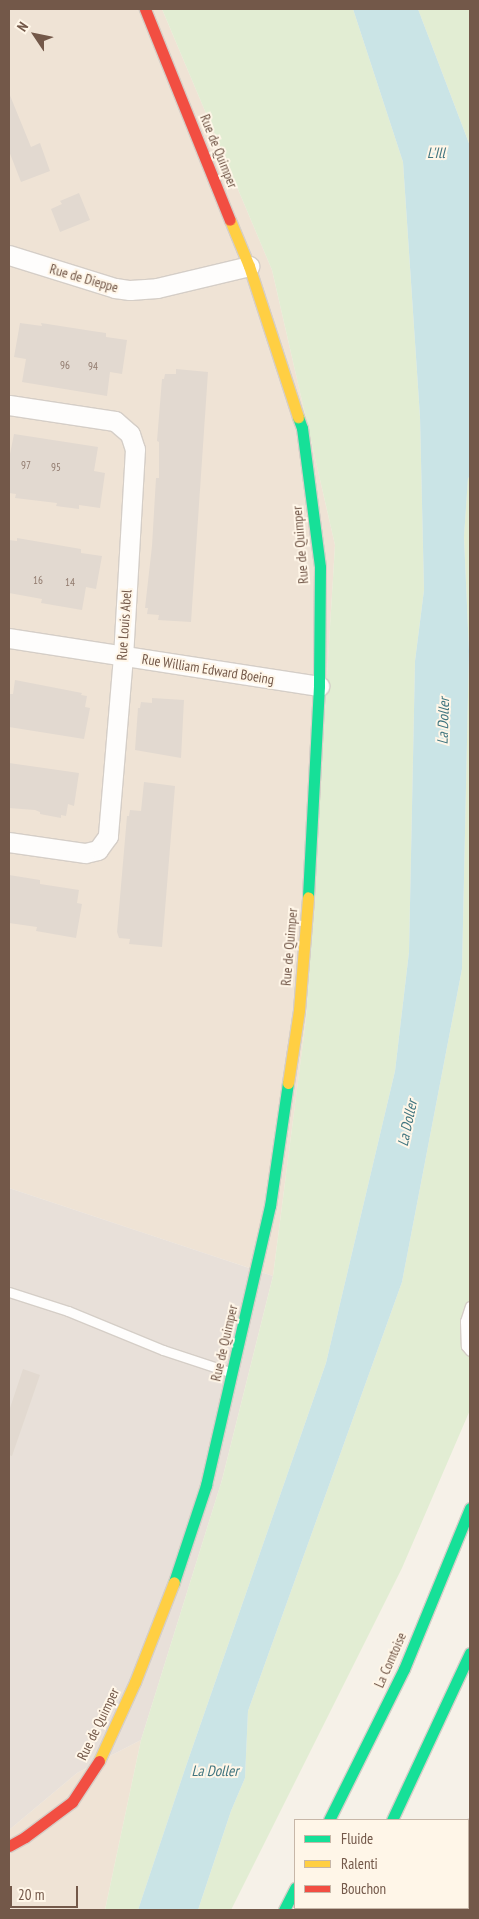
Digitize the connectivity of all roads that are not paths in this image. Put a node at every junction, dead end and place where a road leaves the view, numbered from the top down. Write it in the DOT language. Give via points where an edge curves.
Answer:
graph roads {
  1 [pos="145,9"];
  2 [pos="9,255"];
  3 [pos="249,266"];
  4 [pos="9,405"];
  5 [pos="9,638"];
  6 [pos="123,656"];
  7 [pos="319,686"];
  8 [pos="9,842"];
  9 [pos="9,1292"];
  10 [pos="470,1306"];
  11 [pos="470,1351"];
  12 [pos="232,1373"];
  13 [pos="470,1508"];
  14 [pos="470,1653"];
  15 [pos="329,1819"];
  16 [pos="392,1819"];
  17 [pos="9,1846"];
  18 [pos="294,1890"];
  19 [pos="284,1910"];
  1 -- 3 [label="main road, Rue de Quimper"];
  2 -- 3 [label="street, Rue de Dieppe" via="130,290 157,288"];
  3 -- 7 [label="main road, Rue de Quimper" via="302,428 320,567"];
  4 -- 6 [label="street, Rue Louis Abel" via="115,422 130,434 136,449"];
  5 -- 6 [label="street, Rue William Edward Boeing"];
  6 -- 7 [label="street, Rue William Edward Boeing"];
  6 -- 8 [label="street, Rue Louis Abel" via="108,836 98,850 85,853"];
  7 -- 12 [label="main road, Rue de Quimper" via="312,847 299,1010 270,1206"];
  9 -- 12 [label="lane"];
  10 -- 11 [label="lane" via="465,1321 466,1346"];
  12 -- 17 [label="main road, Rue de Quimper" via="206,1485 172,1587 101,1757 72,1802"];
  13 -- 15 [label="main road, La Comtoise" via="404,1669"];
  14 -- 16 [label="main road"];
  18 -- 19 [label="main road"];
}
